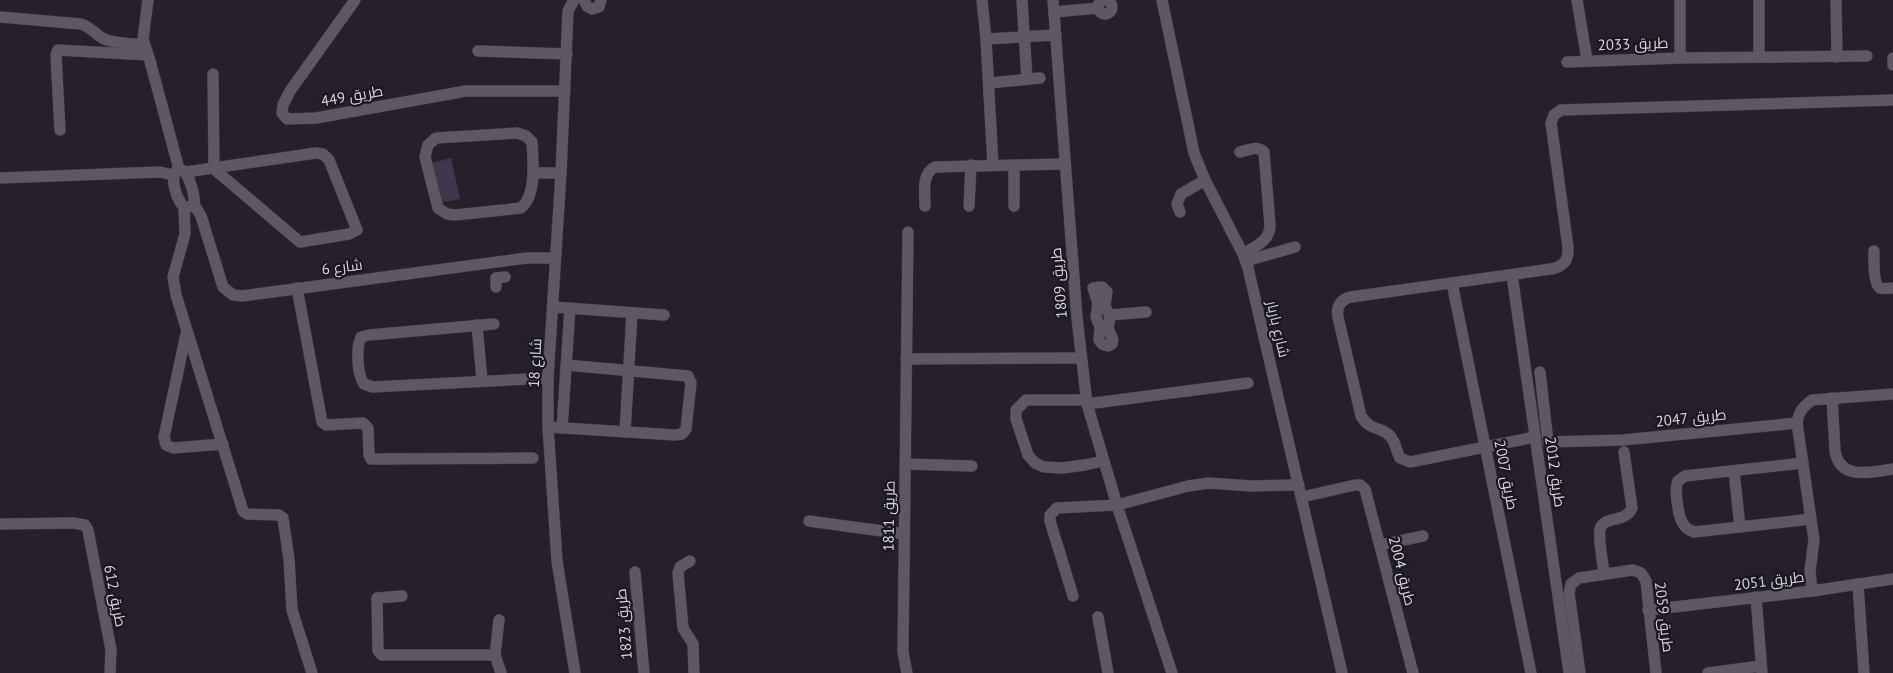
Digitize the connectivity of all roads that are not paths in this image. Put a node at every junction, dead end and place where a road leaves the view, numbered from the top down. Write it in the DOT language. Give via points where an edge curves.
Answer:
graph roads {
  1 [pos="148,0"];
  2 [pos="355,0"];
  3 [pos="568,0"];
  4 [pos="574,0"];
  5 [pos="601,0"];
  6 [pos="982,0"];
  7 [pos="1022,0"];
  8 [pos="1162,0"];
  9 [pos="1578,0"];
  10 [pos="1680,0"];
  11 [pos="1760,0"];
  12 [pos="1836,0"];
  13 [pos="586,3"];
  14 [pos="1098,4"];
  15 [pos="1054,6"];
  16 [pos="0,17"];
  17 [pos="568,18"];
  18 [pos="1056,35"];
  19 [pos="1024,37"];
  20 [pos="986,39"];
  21 [pos="146,50"];
  22 [pos="478,51"];
  23 [pos="567,54"];
  24 [pos="1836,56"];
  25 [pos="1867,56"];
  26 [pos="1759,57"];
  27 [pos="1680,58"];
  28 [pos="1893,58"];
  29 [pos="1587,60"];
  30 [pos="1567,62"];
  31 [pos="1893,65"];
  32 [pos="213,74"];
  33 [pos="1040,78"];
  34 [pos="1027,79"];
  35 [pos="988,82"];
  36 [pos="565,91"];
  37 [pos="1893,100"];
  38 [pos="60,130"];
  39 [pos="1240,152"];
  40 [pos="1064,164"];
  41 [pos="993,165"];
  42 [pos="1014,165"];
  43 [pos="970,166"];
  44 [pos="214,169"];
  45 [pos="180,172"];
  46 [pos="534,173"];
  47 [pos="561,173"];
  48 [pos="0,178"];
  49 [pos="1205,180"];
  50 [pos="191,185"];
  51 [pos="176,189"];
  52 [pos="189,205"];
  53 [pos="925,206"];
  54 [pos="969,206"];
  55 [pos="1014,206"];
  56 [pos="1180,212"];
  57 [pos="908,232"];
  58 [pos="1295,247"];
  59 [pos="1874,251"];
  60 [pos="555,258"];
  61 [pos="1245,258"];
  62 [pos="494,262"];
  63 [pos="1512,275"];
  64 [pos="499,280"];
  65 [pos="1452,283"];
  66 [pos="297,288"];
  67 [pos="1088,288"];
  68 [pos="1893,288"];
  69 [pos="553,307"];
  70 [pos="570,308"];
  71 [pos="1102,310"];
  72 [pos="1146,312"];
  73 [pos="632,313"];
  74 [pos="664,315"];
  75 [pos="1076,318"];
  76 [pos="494,324"];
  77 [pos="477,325"];
  78 [pos="1104,328"];
  79 [pos="186,332"];
  80 [pos="1081,358"];
  81 [pos="906,359"];
  82 [pos="566,365"];
  83 [pos="628,370"];
  84 [pos="1540,372"];
  85 [pos="548,378"];
  86 [pos="482,380"];
  87 [pos="1248,383"];
  88 [pos="1893,394"];
  89 [pos="1832,398"];
  90 [pos="1087,402"];
  91 [pos="1797,422"];
  92 [pos="548,428"];
  93 [pos="562,428"];
  94 [pos="625,432"];
  95 [pos="1535,437"];
  96 [pos="223,444"];
  97 [pos="1485,447"];
  98 [pos="1624,452"];
  99 [pos="533,458"];
  100 [pos="1103,461"];
  101 [pos="1803,463"];
  102 [pos="905,464"];
  103 [pos="972,466"];
  104 [pos="1893,469"];
  105 [pos="1734,471"];
  106 [pos="1299,485"];
  107 [pos="1302,497"];
  108 [pos="1118,505"];
  109 [pos="1811,518"];
  110 [pos="809,521"];
  111 [pos="0,524"];
  112 [pos="1740,527"];
  113 [pos="904,534"];
  114 [pos="1423,536"];
  115 [pos="1380,545"];
  116 [pos="690,561"];
  117 [pos="635,572"];
  118 [pos="1604,574"];
  119 [pos="1893,579"];
  120 [pos="1858,584"];
  121 [pos="1812,591"];
  122 [pos="402,596"];
  123 [pos="1072,596"];
  124 [pos="1756,597"];
  125 [pos="1648,610"];
  126 [pos="1098,617"];
  127 [pos="499,620"];
  128 [pos="495,655"];
  129 [pos="1761,670"];
  130 [pos="110,673"];
  131 [pos="312,673"];
  132 [pos="502,673"];
  133 [pos="575,673"];
  134 [pos="644,673"];
  135 [pos="694,673"];
  136 [pos="907,673"];
  137 [pos="1108,673"];
  138 [pos="1172,673"];
  139 [pos="1342,673"];
  140 [pos="1412,673"];
  141 [pos="1531,673"];
  142 [pos="1569,673"];
  143 [pos="1580,673"];
  144 [pos="1656,673"];
  145 [pos="1708,673"];
  146 [pos="1864,673"];
  1 -- 21 [label="street"];
  2 -- 36 [label="street, طريق 449" via="290,91 282,113 287,119 316,118 466,91"];
  3 -- 4 [label="street"];
  4 -- 17 [label="street, شارع 18"];
  5 -- 13 [label="street" via="597,8 592,9"];
  6 -- 20 [label="street"];
  7 -- 19 [label="street"];
  8 -- 49 [label="street, شارع باربار" via="1191,143"];
  9 -- 29 [label="street, طريق 2033"];
  10 -- 27 [label="street, طريق 2033"];
  11 -- 26 [label="street"];
  12 -- 24 [label="street"];
  13 -- 17 [label="street"];
  14 -- 15 [label="street"];
  15 -- 18 [label="street, طريق 1809"];
  16 -- 21 [label="street" via="81,24 110,41"];
  17 -- 23 [label="street, شارع 18"];
  18 -- 19 [label="street"];
  18 -- 40 [label="street, طريق 1809"];
  19 -- 20 [label="street"];
  19 -- 34 [label="street"];
  20 -- 35 [label="street"];
  21 -- 38 [label="street" via="58,50"];
  21 -- 45 [label="street"];
  22 -- 23 [label="street"];
  23 -- 36 [label="street, شارع 18"];
  24 -- 25 [label="street, طريق 2033"];
  24 -- 26 [label="street, طريق 2033"];
  26 -- 27 [label="street, طريق 2033"];
  27 -- 29 [label="street, طريق 2033"];
  28 -- 31 [label="street"];
  29 -- 30 [label="street, طريق 2033"];
  32 -- 44 [label="street"];
  33 -- 34 [label="street"];
  34 -- 35 [label="street"];
  35 -- 41 [label="street"];
  36 -- 47 [label="street, شارع 18"];
  37 -- 63 [label="street" via="1561,110 1551,123 1567,258 1556,268"];
  39 -- 61 [label="street" via="1257,148 1264,152 1270,225 1266,239"];
  40 -- 42 [label="street"];
  40 -- 75 [label="street, طريق 1809"];
  41 -- 42 [label="street"];
  41 -- 43 [label="street"];
  42 -- 55 [label="street"];
  43 -- 53 [label="street" via="938,166 929,170"];
  43 -- 54 [label="street"];
  44 -- 44 [label="street" via="300,242 357,230 329,160 323,154"];
  44 -- 45 [label="street"];
  45 -- 48 [label="street"];
  45 -- 50 [label="street"];
  45 -- 51 [label="street"];
  46 -- 46 [label="street" via="522,208 456,216 438,208 424,157 428,145 436,138 517,133 532,142"];
  46 -- 47 [label="street"];
  47 -- 60 [label="street, شارع 18"];
  49 -- 56 [label="street" via="1181,194 1177,204"];
  49 -- 61 [label="street, شارع باربار"];
  50 -- 51 [label="street"];
  50 -- 52 [label="street" via="194,199"];
  51 -- 52 [label="street" via="181,203"];
  52 -- 66 [label="street, شارع 6" via="201,216 225,291 238,296"];
  52 -- 79 [label="street" via="173,283"];
  57 -- 81 [label="street, طريق 1811"];
  58 -- 61 [label="street"];
  59 -- 68 [label="street" via="1877,285"];
  60 -- 62 [label="street, شارع 6"];
  60 -- 69 [label="street, شارع 18"];
  61 -- 106 [label="street, شارع باربار"];
  62 -- 64 [label="street"];
  62 -- 66 [label="street, شارع 6"];
  63 -- 65 [label="street"];
  63 -- 95 [label="street, طريق 2012"];
  65 -- 97 [label="street, طريق 2007"];
  65 -- 97 [label="street" via="1351,297 1343,300 1338,316 1361,416 1371,428 1390,436 1400,458 1415,461"];
  66 -- 99 [label="street" via="322,422 326,425 366,424 371,459"];
  67 -- 71 [label="street"];
  69 -- 70 [label="street"];
  69 -- 85 [label="street, شارع 18"];
  70 -- 73 [label="street"];
  70 -- 82 [label="street"];
  71 -- 72 [label="street"];
  71 -- 75 [label="street"];
  71 -- 78 [label="street"];
  73 -- 74 [label="street"];
  73 -- 83 [label="street"];
  75 -- 80 [label="street, طريق 1809"];
  76 -- 77 [label="street"];
  77 -- 86 [label="street"];
  77 -- 86 [label="street" via="361,337 358,345 360,379 373,387"];
  79 -- 96 [label="street"];
  79 -- 96 [label="street" via="164,437 166,445 173,448"];
  80 -- 81 [label="street"];
  80 -- 90 [label="street, طريق 1809"];
  81 -- 102 [label="street, طريق 1811"];
  82 -- 83 [label="street"];
  82 -- 93 [label="street"];
  83 -- 94 [label="street"];
  83 -- 94 [label="street" via="686,374 691,383 686,429 682,434"];
  84 -- 91 [label="street, طريق 2047" via="1548,442 1623,440"];
  85 -- 86 [label="street"];
  85 -- 92 [label="street, شارع 18"];
  87 -- 90 [label="street"];
  88 -- 89 [label="street"];
  89 -- 91 [label="street" via="1812,400 1798,412"];
  89 -- 104 [label="street" via="1835,451 1842,466 1857,473"];
  90 -- 100 [label="street, طريق 1809"];
  90 -- 100 [label="street" via="1026,400 1016,410 1016,419 1028,455 1039,466 1074,467"];
  91 -- 101 [label="street"];
  92 -- 93 [label="street"];
  92 -- 133 [label="street, شارع 18" via="557,561"];
  93 -- 94 [label="street"];
  95 -- 97 [label="street"];
  95 -- 142 [label="street, طريق 2012"];
  96 -- 131 [label="street" via="243,511 283,518 290,559 292,610"];
  97 -- 141 [label="street, طريق 2007"];
  98 -- 118 [label="street" via="1632,508 1624,517 1606,522 1601,527"];
  100 -- 108 [label="street, طريق 1809"];
  101 -- 105 [label="street"];
  101 -- 109 [label="street"];
  102 -- 103 [label="street"];
  102 -- 113 [label="street, طريق 1811"];
  105 -- 112 [label="street"];
  105 -- 112 [label="street" via="1685,476 1678,481 1676,489 1682,521 1690,530"];
  106 -- 107 [label="street, شارع باربار"];
  106 -- 108 [label="street" via="1204,484"];
  107 -- 115 [label="street, طريق 2004" via="1360,485 1367,491"];
  107 -- 139 [label="street, شارع باربار"];
  108 -- 123 [label="street" via="1060,508 1050,515"];
  108 -- 138 [label="street, طريق 1809"];
  109 -- 112 [label="street"];
  109 -- 121 [label="street" via="1814,546 1810,571"];
  110 -- 113 [label="street"];
  111 -- 130 [label="street, طريق 612" via="85,525 111,650"];
  113 -- 136 [label="street, طريق 1811" via="903,652"];
  114 -- 115 [label="street"];
  115 -- 140 [label="street, طريق 2004"];
  116 -- 135 [label="street" via="680,567 678,573 682,628 693,644"];
  117 -- 134 [label="street, طريق 1823"];
  118 -- 125 [label="street, طريق 2059" via="1633,570 1642,573 1646,582"];
  118 -- 143 [label="street, طريق 2059" via="1579,578 1570,588"];
  119 -- 120 [label="street, طريق 2051"];
  120 -- 121 [label="street, طريق 2051"];
  120 -- 146 [label="street"];
  121 -- 124 [label="street, طريق 2051"];
  122 -- 128 [label="street" via="377,598 378,651 382,655"];
  124 -- 125 [label="street, طريق 2051"];
  124 -- 129 [label="street"];
  125 -- 144 [label="street, طريق 2059"];
  126 -- 137 [label="street"];
  127 -- 128 [label="street"];
  128 -- 132 [label="street"];
  129 -- 145 [label="street"];
}
